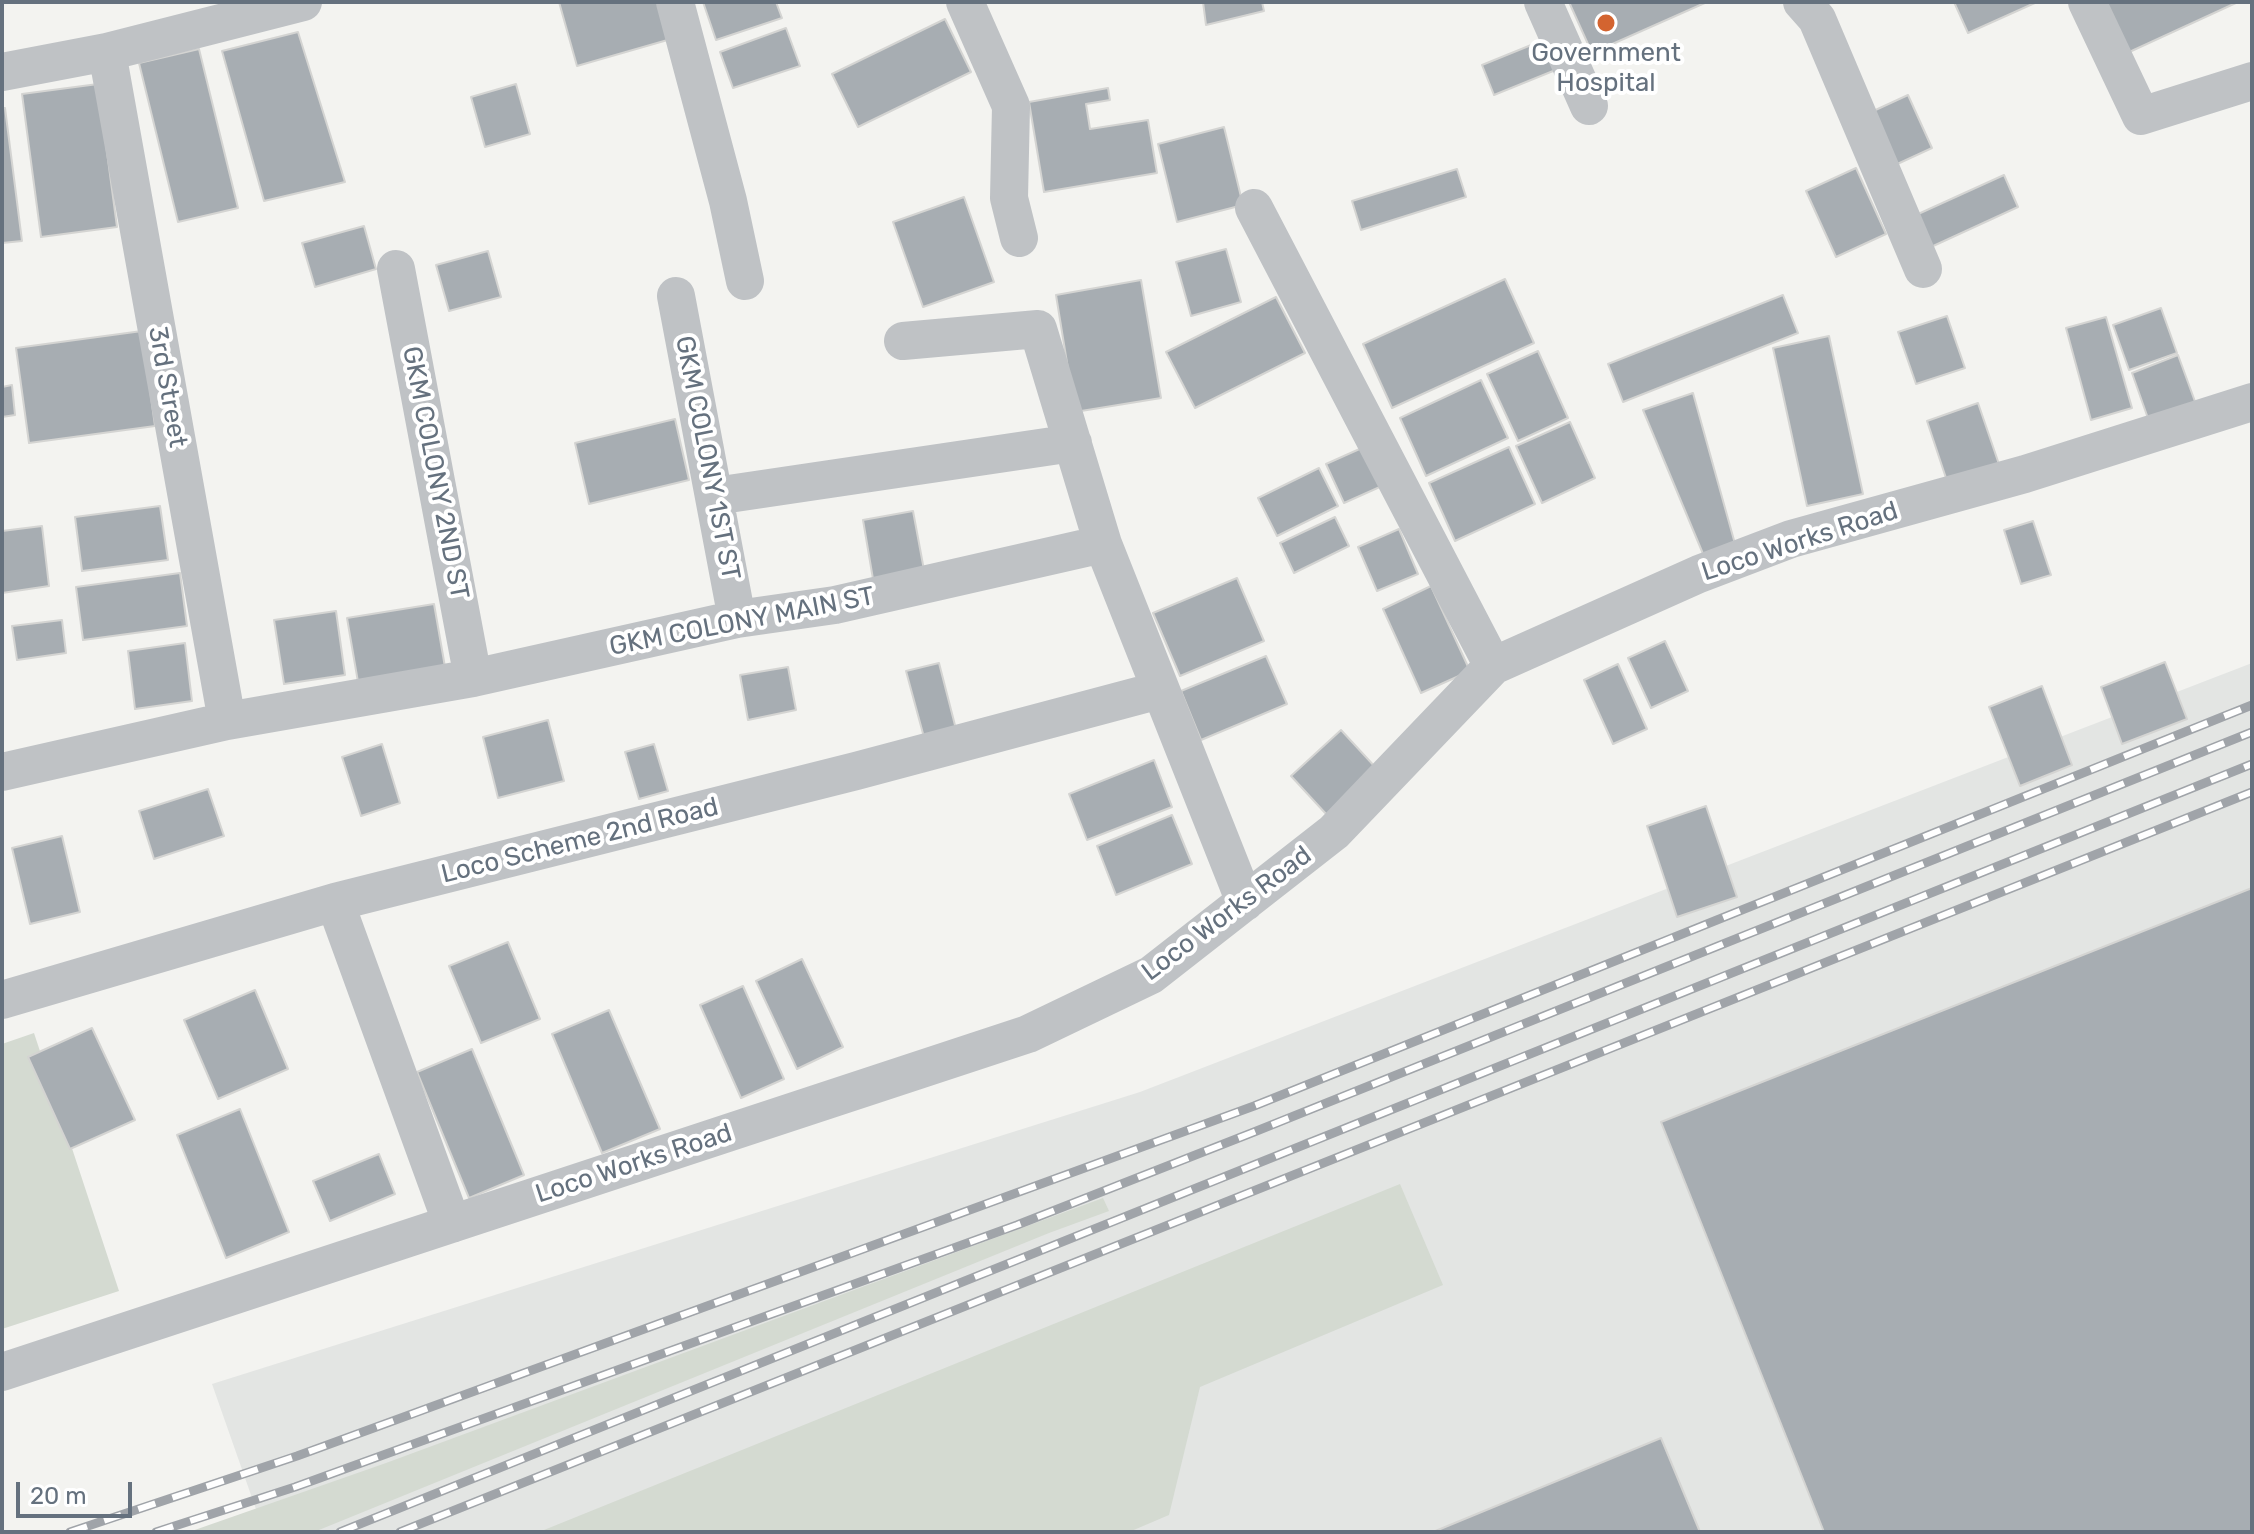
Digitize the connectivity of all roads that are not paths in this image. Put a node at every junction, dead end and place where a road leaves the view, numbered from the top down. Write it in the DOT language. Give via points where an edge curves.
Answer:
graph roads {
  1 [pos="303,2"];
  2 [pos="675,2"];
  3 [pos="965,2"];
  4 [pos="1543,2"];
  5 [pos="1802,2"];
  6 [pos="2087,2"];
  7 [pos="107,52"];
  8 [pos="2,72"];
  9 [pos="2252,81"];
  10 [pos="1589,106"];
  11 [pos="1254,208"];
  12 [pos="1019,238"];
  13 [pos="396,269"];
  14 [pos="1923,269"];
  15 [pos="745,281"];
  16 [pos="676,296"];
  17 [pos="903,341"];
  18 [pos="2252,402"];
  19 [pos="1073,443"];
  20 [pos="715,496"];
  21 [pos="1103,544"];
  22 [pos="737,619"];
  23 [pos="1493,666"];
  24 [pos="473,678"];
  25 [pos="1160,690"];
  26 [pos="227,721"];
  27 [pos="2,772"];
  28 [pos="335,902"];
  29 [pos="1245,902"];
  30 [pos="2,1000"];
  31 [pos="452,1224"];
  32 [pos="2,1372"];
  1 -- 7 [label="street"];
  2 -- 15 [label="street"];
  3 -- 12 [label="street" via="1011,106 1009,198"];
  4 -- 10 [label="street"];
  5 -- 14 [label="street" via="1817,19"];
  6 -- 9 [label="street" via="2141,116"];
  7 -- 8 [label="street"];
  7 -- 26 [label="street, 3rd Street"];
  11 -- 23 [label="street"];
  13 -- 24 [label="street, GKM COLONY 2ND ST"];
  16 -- 20 [label="street, GKM COLONY 1ST ST"];
  17 -- 19 [label="street" via="1038,329"];
  18 -- 23 [label="street, Loco Works Road" via="2025,474 1791,539"];
  19 -- 20 [label="street"];
  19 -- 21 [label="street"];
  20 -- 22 [label="street, GKM COLONY 1ST ST"];
  21 -- 22 [label="street, GKM COLONY MAIN ST" via="835,605"];
  21 -- 25 [label="street"];
  22 -- 24 [label="street, GKM COLONY MAIN ST"];
  23 -- 29 [label="street, Loco Works Road" via="1334,832"];
  24 -- 26 [label="street, GKM COLONY MAIN ST"];
  25 -- 28 [label="street, Loco Scheme 2nd Road"];
  25 -- 29 [label="street"];
  26 -- 27 [label="street, GKM COLONY MAIN ST"];
  28 -- 30 [label="street, Loco Scheme 2nd Road"];
  28 -- 31 [label="street"];
  29 -- 31 [label="street, Loco Works Road" via="1151,975 1028,1034"];
  31 -- 32 [label="street, Loco Works Road"];
}
